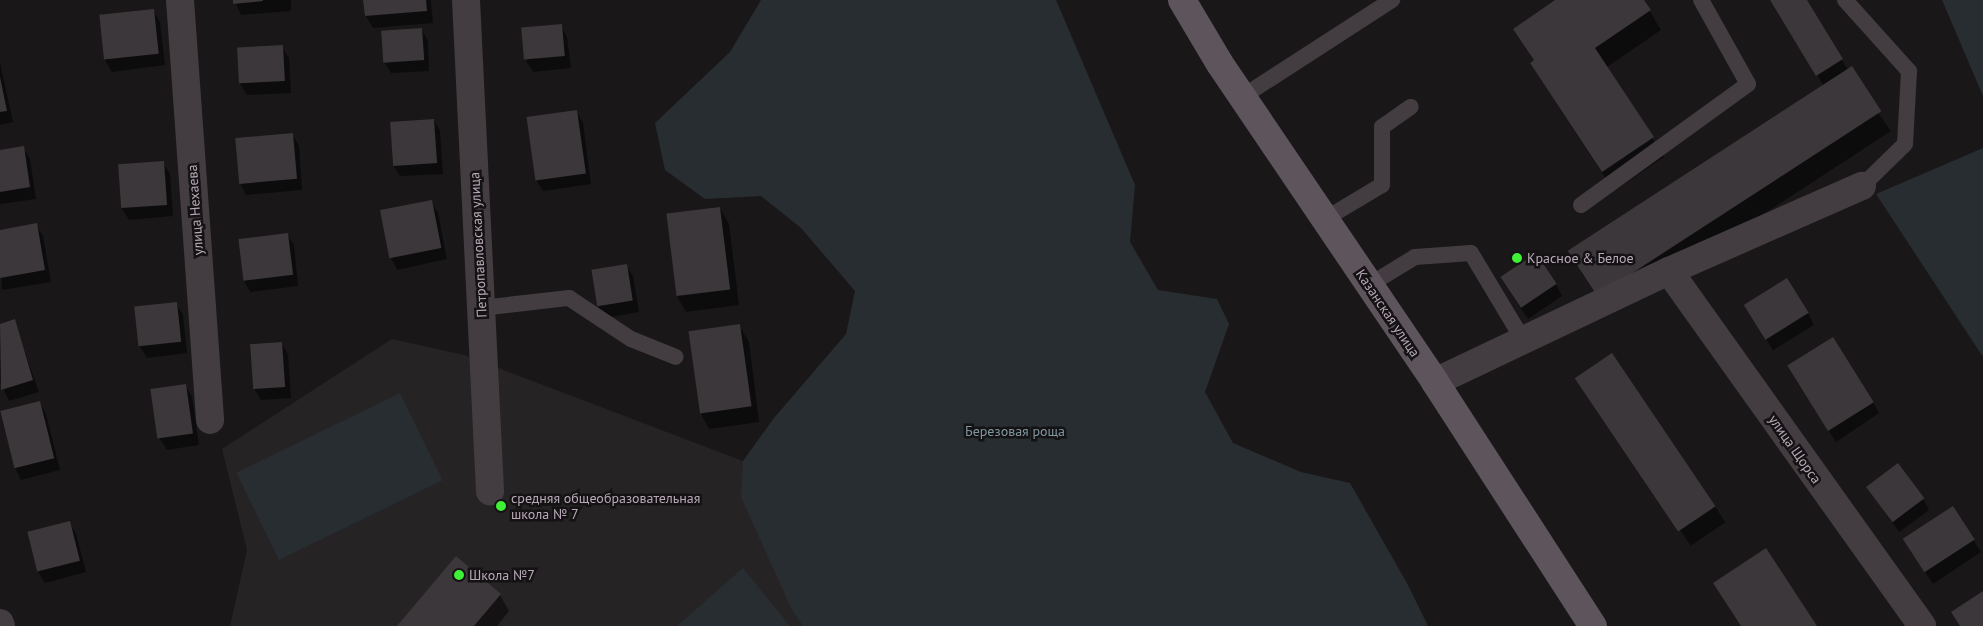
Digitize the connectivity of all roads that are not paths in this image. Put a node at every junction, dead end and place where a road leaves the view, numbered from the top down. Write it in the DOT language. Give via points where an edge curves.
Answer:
graph roads {
  1 [pos="180,0"];
  2 [pos="466,0"];
  3 [pos="1182,0"];
  4 [pos="1392,0"];
  5 [pos="1701,0"];
  6 [pos="1845,0"];
  7 [pos="1242,97"];
  8 [pos="1411,107"];
  9 [pos="1862,186"];
  10 [pos="1581,205"];
  11 [pos="1325,219"];
  12 [pos="1669,271"];
  13 [pos="1370,285"];
  14 [pos="481,308"];
  15 [pos="1523,340"];
  16 [pos="676,357"];
  17 [pos="1435,382"];
  18 [pos="210,420"];
  19 [pos="490,491"];
  20 [pos="1593,626"];
  21 [pos="1922,626"];
  1 -- 18 [label="street, улица Нехаева"];
  2 -- 14 [label="street, Петропавловская улица"];
  3 -- 7 [label="main road, Казанская улица"];
  4 -- 7 [label="lane"];
  5 -- 10 [label="lane" via="1748,84"];
  6 -- 9 [label="lane" via="1909,71 1905,144"];
  7 -- 11 [label="main road, Казанская улица"];
  8 -- 11 [label="lane" via="1382,127 1382,185"];
  9 -- 12 [label="street"];
  11 -- 13 [label="main road, Казанская улица"];
  12 -- 15 [label="street"];
  12 -- 21 [label="street, улица Щорса"];
  13 -- 15 [label="lane" via="1415,257 1471,253"];
  13 -- 17 [label="main road, Казанская улица"];
  14 -- 16 [label="lane" via="569,298 631,339"];
  14 -- 19 [label="street, Петропавловская улица"];
  15 -- 17 [label="street"];
  17 -- 20 [label="main road, Казанская улица"];
}
